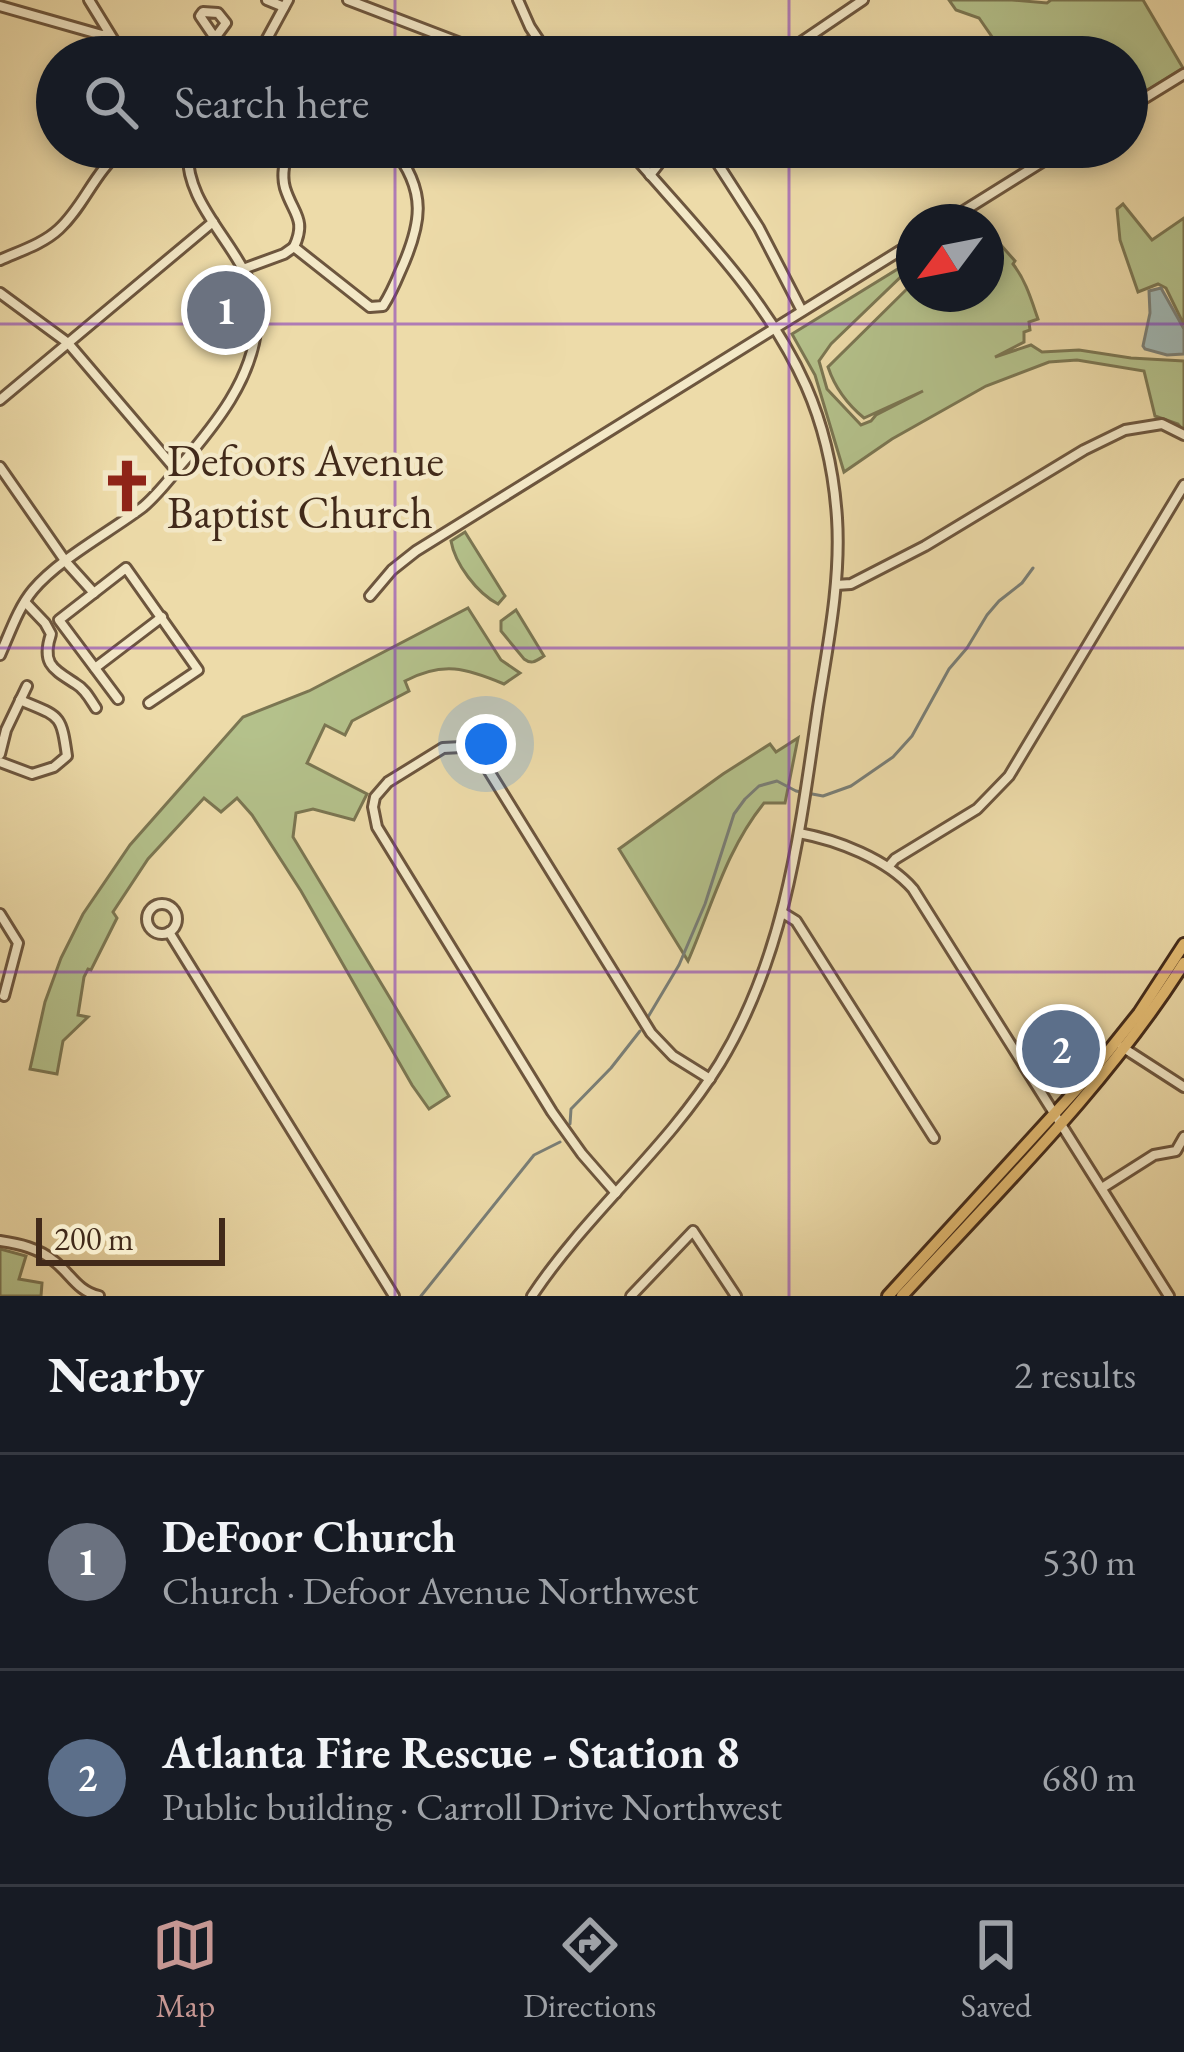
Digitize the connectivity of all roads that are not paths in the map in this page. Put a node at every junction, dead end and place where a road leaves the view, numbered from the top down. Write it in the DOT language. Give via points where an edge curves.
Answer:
graph roads {
  1 [pos="88,0"];
  2 [pos="267,0"];
  3 [pos="348,0"];
  4 [pos="518,0"];
  5 [pos="863,0"];
  6 [pos="286,3"];
  7 [pos="0,6"];
  8 [pos="109,34"];
  9 [pos="268,36"];
  10 [pos="442,36"];
  11 [pos="536,36"];
  12 [pos="810,36"];
  13 [pos="1184,74"];
  14 [pos="1148,97"];
  15 [pos="103,168"];
  16 [pos="189,168"];
  17 [pos="284,168"];
  18 [pos="406,168"];
  19 [pos="644,168"];
  20 [pos="656,168"];
  21 [pos="721,168"];
  22 [pos="1032,168"];
  23 [pos="650,175"];
  24 [pos="975,204"];
  25 [pos="213,222"];
  26 [pos="294,247"];
  27 [pos="896,253"];
  28 [pos="0,260"];
  29 [pos="243,269"];
  30 [pos="0,293"];
  31 [pos="802,311"];
  32 [pos="776,328"];
  33 [pos="68,343"];
  34 [pos="0,400"];
  35 [pos="1184,435"];
  36 [pos="0,467"];
  37 [pos="177,471"];
  38 [pos="1184,485"];
  39 [pos="66,562"];
  40 [pos="836,585"];
  41 [pos="94,593"];
  42 [pos="370,596"];
  43 [pos="25,602"];
  44 [pos="161,617"];
  45 [pos="0,655"];
  46 [pos="94,668"];
  47 [pos="26,686"];
  48 [pos="118,699"];
  49 [pos="20,700"];
  50 [pos="149,703"];
  51 [pos="96,708"];
  52 [pos="5,727"];
  53 [pos="0,758"];
  54 [pos="798,833"];
  55 [pos="889,866"];
  56 [pos="783,913"];
  57 [pos="0,914"];
  58 [pos="169,932"];
  59 [pos="1184,944"];
  60 [pos="1184,963"];
  61 [pos="4,996"];
  62 [pos="1121,1045"];
  63 [pos="710,1079"];
  64 [pos="1184,1087"];
  65 [pos="1058,1118"];
  66 [pos="1184,1137"];
  67 [pos="934,1138"];
  68 [pos="1102,1188"];
  69 [pos="616,1193"];
  70 [pos="0,1241"];
  71 [pos="99,1296"];
  72 [pos="394,1296"];
  73 [pos="532,1296"];
  74 [pos="632,1296"];
  75 [pos="736,1296"];
  76 [pos="888,1296"];
  77 [pos="902,1296"];
  78 [pos="1169,1296"];
  1 -- 8 [label="street"];
  2 -- 6 [label="street"];
  3 -- 10 [label="street"];
  4 -- 11 [label="street"];
  5 -- 12 [label="street"];
  6 -- 9 [label="street"];
  7 -- 8 [label="street"];
  13 -- 14 [label="street"];
  15 -- 28 [label="street" via="54,233"];
  16 -- 25 [label="street"];
  17 -- 26 [label="street" via="301,224"];
  18 -- 26 [label="street" via="418,219 382,306 370,307"];
  19 -- 23 [label="street"];
  20 -- 23 [label="street"];
  21 -- 31 [label="street"];
  22 -- 24 [label="street"];
  23 -- 32 [label="street"];
  25 -- 29 [label="street"];
  25 -- 33 [label="street"];
  26 -- 29 [label="street"];
  27 -- 31 [label="street"];
  29 -- 37 [label="street" via="257,310 250,356 225,408"];
  30 -- 33 [label="street"];
  31 -- 32 [label="street"];
  32 -- 40 [label="street" via="826,448"];
  32 -- 42 [label="street" via="416,551"];
  33 -- 34 [label="street"];
  33 -- 37 [label="street"];
  35 -- 40 [label="street" via="1162,424 1125,430 926,546"];
  36 -- 39 [label="street"];
  37 -- 39 [label="street" via="143,507"];
  38 -- 55 [label="street" via="1009,776 977,809"];
  39 -- 41 [label="street"];
  39 -- 43 [label="street"];
  40 -- 54 [label="street"];
  41 -- 44 [label="street" via="126,568"];
  41 -- 46 [label="street" via="58,620"];
  43 -- 45 [label="street"];
  43 -- 51 [label="street" via="51,634 46,650 54,670"];
  44 -- 46 [label="street"];
  44 -- 50 [label="street" via="198,670"];
  46 -- 48 [label="street"];
  47 -- 49 [label="street"];
  49 -- 52 [label="street"];
  49 -- 53 [label="street" via="58,718 67,756 32,774"];
  52 -- 53 [label="street"];
  54 -- 55 [label="street"];
  54 -- 56 [label="street"];
  55 -- 65 [label="street" via="913,889"];
  56 -- 63 [label="street" via="753,999"];
  56 -- 67 [label="street" via="796,921"];
  57 -- 61 [label="street" via="18,943"];
  58 -- 72 [label="street"];
  59 -- 62 [label="main road"];
  60 -- 62 [label="main road"];
  62 -- 64 [label="street"];
  62 -- 65 [label="main road"];
  63 -- 69 [label="street"];
  63 -- 69 [label="street" via="651,1033 479,755 443,748 380,789 377,827 551,1112"];
  65 -- 68 [label="street"];
  65 -- 76 [label="main road"];
  65 -- 77 [label="main road"];
  66 -- 68 [label="street" via="1176,1151 1154,1155"];
  68 -- 78 [label="street"];
  69 -- 73 [label="street"];
  70 -- 71 [label="street" via="47,1256"];
  74 -- 75 [label="street" via="693,1231"];
}
